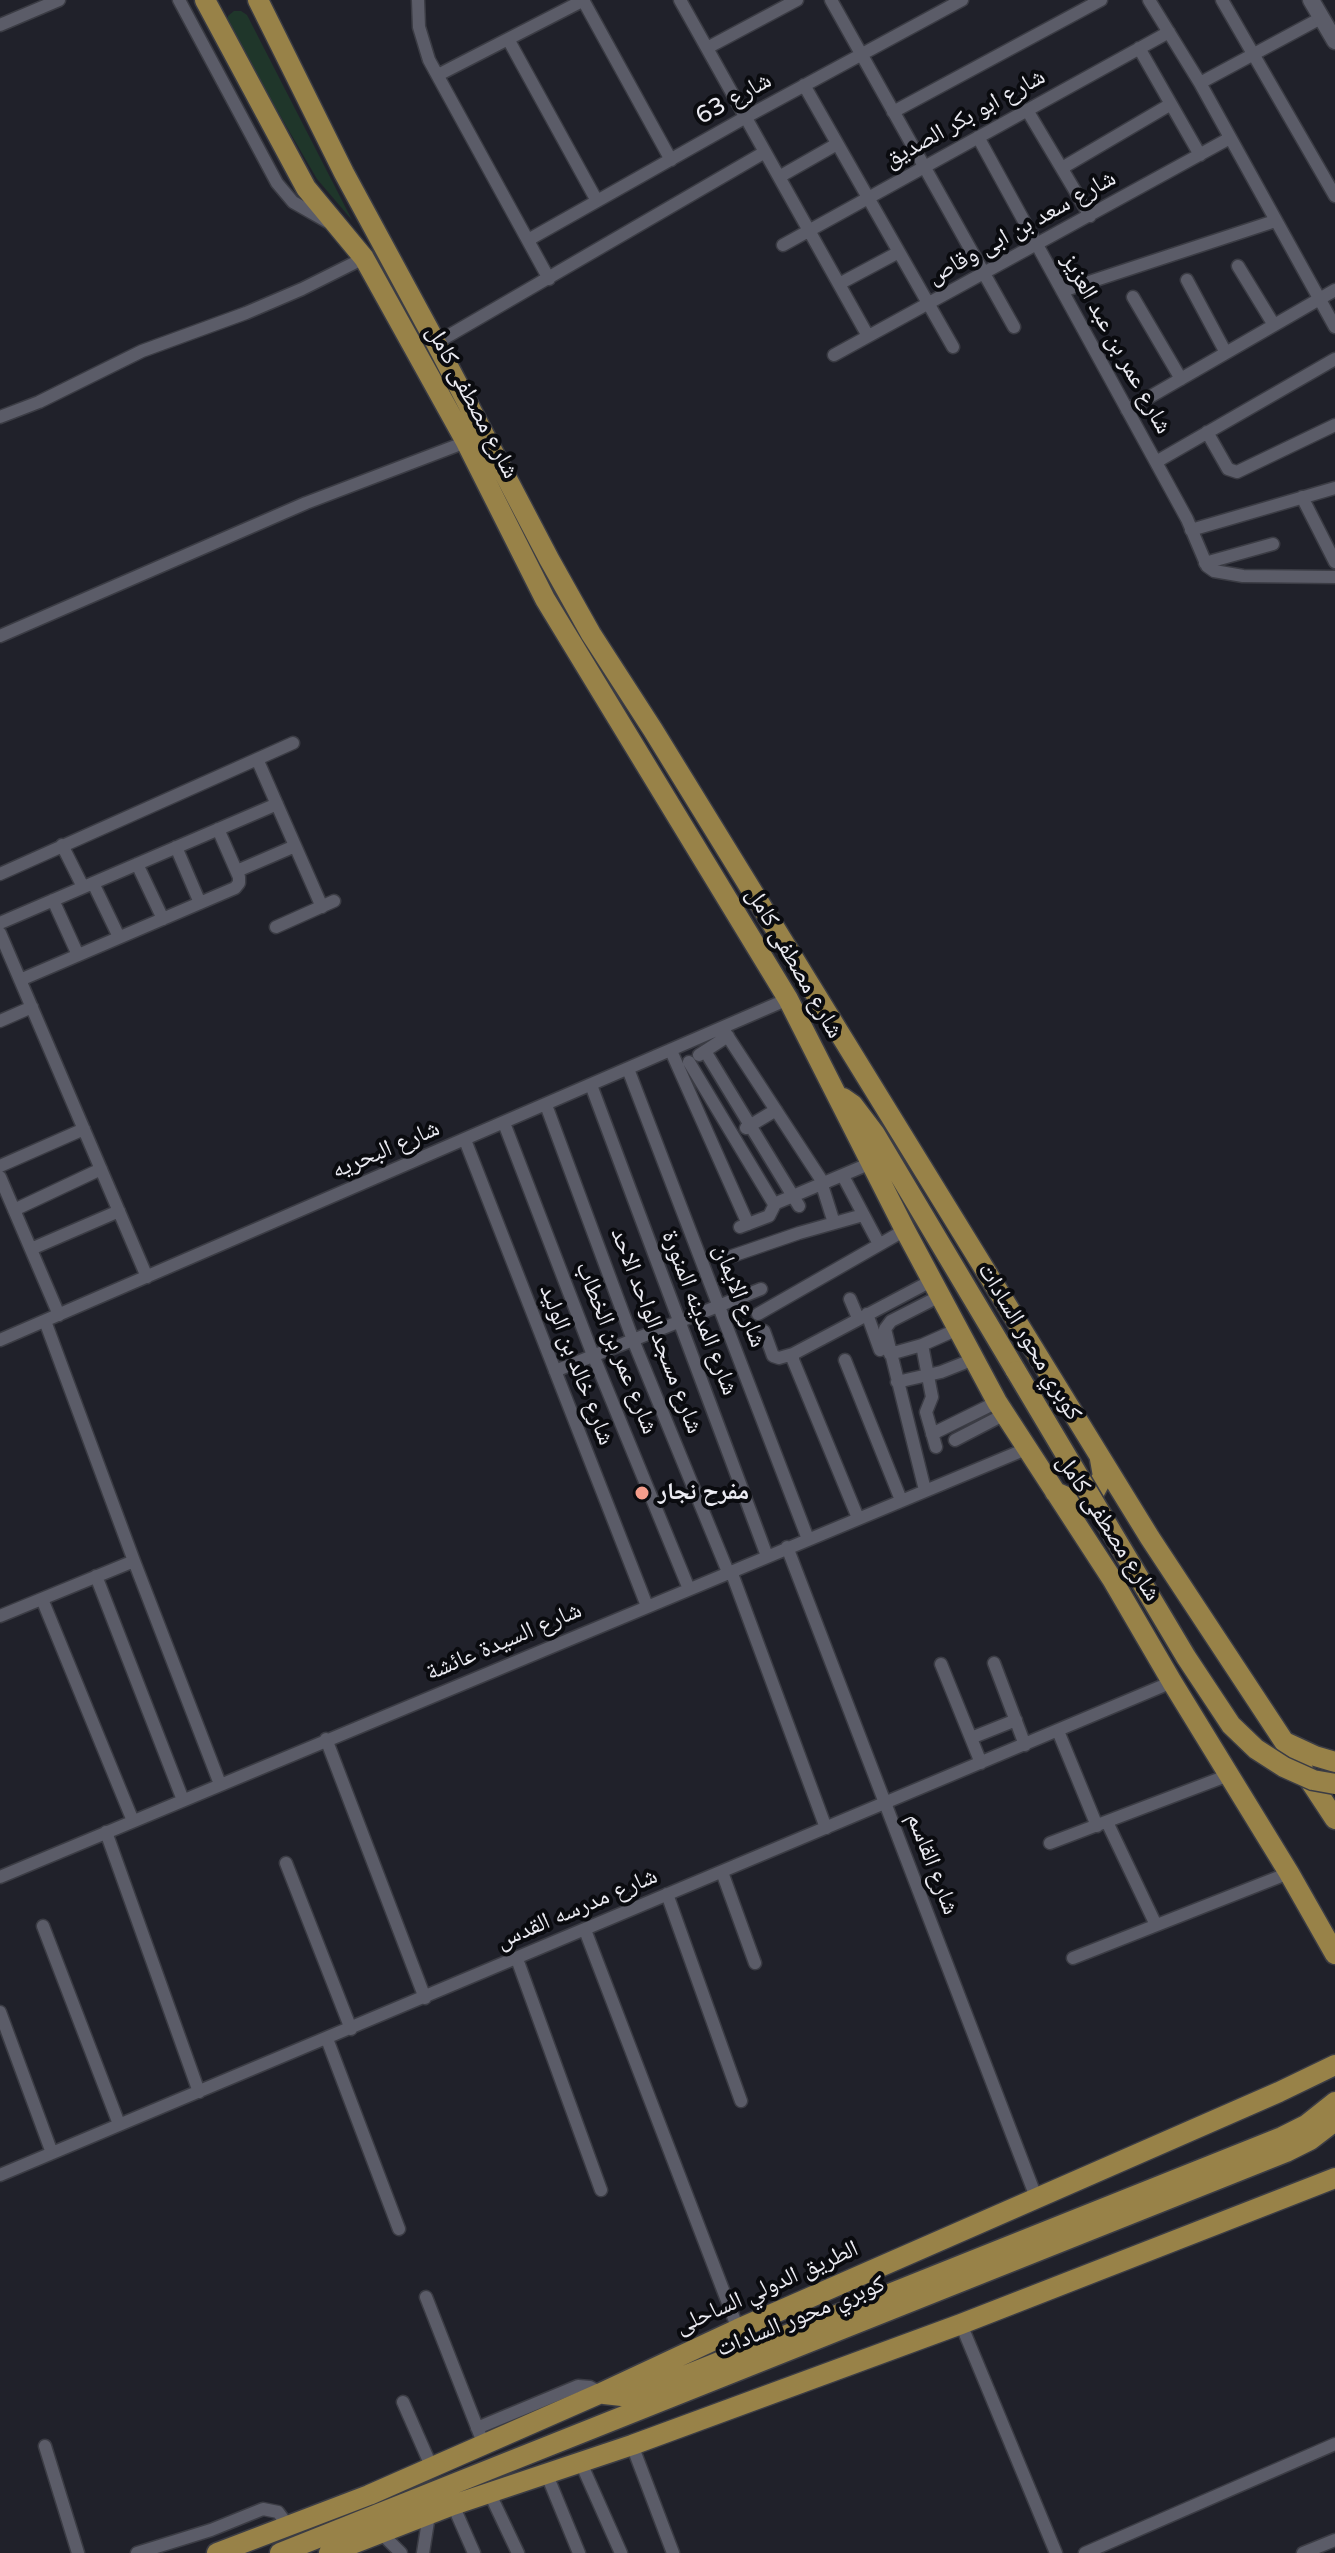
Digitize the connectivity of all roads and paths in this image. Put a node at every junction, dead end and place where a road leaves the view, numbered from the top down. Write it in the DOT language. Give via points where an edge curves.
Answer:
graph roads {
  1 [pos="59,0"];
  2 [pos="179,0"];
  3 [pos="205,0"];
  4 [pos="258,0"];
  5 [pos="418,0"];
  6 [pos="583,0"];
  7 [pos="680,0"];
  8 [pos="797,0"];
  9 [pos="831,0"];
  10 [pos="1101,0"];
  11 [pos="1149,0"];
  12 [pos="1222,0"];
  13 [pos="1311,0"];
  14 [pos="960,1"];
  15 [pos="218,9"];
  16 [pos="0,25"];
  17 [pos="1330,29"];
  18 [pos="1169,32"];
  19 [pos="508,39"];
  20 [pos="707,48"];
  21 [pos="1139,48"];
  22 [pos="860,54"];
  23 [pos="1253,54"];
  24 [pos="438,75"];
  25 [pos="1200,83"];
  26 [pos="804,85"];
  27 [pos="1171,104"];
  28 [pos="1027,110"];
  29 [pos="893,112"];
  30 [pos="746,117"];
  31 [pos="978,137"];
  32 [pos="1230,138"];
  33 [pos="837,144"];
  34 [pos="765,152"];
  35 [pos="1200,155"];
  36 [pos="671,160"];
  37 [pos="924,167"];
  38 [pos="1062,168"];
  39 [pos="779,177"];
  40 [pos="1335,196"];
  41 [pos="868,198"];
  42 [pos="597,201"];
  43 [pos="1090,216"];
  44 [pos="1275,221"];
  45 [pos="339,227"];
  46 [pos="809,230"];
  47 [pos="528,240"];
  48 [pos="783,245"];
  49 [pos="1037,245"];
  50 [pos="899,252"];
  51 [pos="364,258"];
  52 [pos="1238,266"];
  53 [pos="984,274"];
  54 [pos="549,279"];
  55 [pos="1187,280"];
  56 [pos="839,284"];
  57 [pos="1335,290"];
  58 [pos="1062,291"];
  59 [pos="1133,297"];
  60 [pos="1320,299"];
  61 [pos="929,304"];
  62 [pos="1274,325"];
  63 [pos="1014,327"];
  64 [pos="1335,327"];
  65 [pos="868,336"];
  66 [pos="436,343"];
  67 [pos="953,347"];
  68 [pos="1226,353"];
  69 [pos="834,355"];
  70 [pos="1335,359"];
  71 [pos="1181,379"];
  72 [pos="1127,410"];
  73 [pos="0,417"];
  74 [pos="1335,425"];
  75 [pos="1207,432"];
  76 [pos="466,442"];
  77 [pos="1156,462"];
  78 [pos="1335,488"];
  79 [pos="1302,497"];
  80 [pos="1191,530"];
  81 [pos="1273,544"];
  82 [pos="1335,562"];
  83 [pos="1205,563"];
  84 [pos="1335,577"];
  85 [pos="0,636"];
  86 [pos="293,743"];
  87 [pos="257,759"];
  88 [pos="277,804"];
  89 [pos="218,829"];
  90 [pos="62,845"];
  91 [pos="295,846"];
  92 [pos="176,847"];
  93 [pos="137,864"];
  94 [pos="237,871"];
  95 [pos="0,874"];
  96 [pos="88,885"];
  97 [pos="53,900"];
  98 [pos="200,903"];
  99 [pos="163,919"];
  100 [pos="0,923"];
  101 [pos="276,927"];
  102 [pos="0,933"];
  103 [pos="119,937"];
  104 [pos="78,955"];
  105 [pos="14,965"];
  106 [pos="0,971"];
  107 [pos="20,980"];
  108 [pos="788,999"];
  109 [pos="32,1007"];
  110 [pos="0,1021"];
  111 [pos="725,1032"];
  112 [pos="671,1051"];
  113 [pos="705,1051"];
  114 [pos="684,1065"];
  115 [pos="628,1069"];
  116 [pos="591,1085"];
  117 [pos="836,1093"];
  118 [pos="546,1105"];
  119 [pos="776,1110"];
  120 [pos="504,1123"];
  121 [pos="750,1126"];
  122 [pos="84,1129"];
  123 [pos="733,1136"];
  124 [pos="465,1140"];
  125 [pos="871,1163"];
  126 [pos="0,1166"];
  127 [pos="101,1169"];
  128 [pos="843,1176"];
  129 [pos="0,1177"];
  130 [pos="823,1185"];
  131 [pos="796,1201"];
  132 [pos="775,1204"];
  133 [pos="14,1210"];
  134 [pos="119,1211"];
  135 [pos="863,1215"];
  136 [pos="834,1223"];
  137 [pos="905,1230"];
  138 [pos="879,1244"];
  139 [pos="31,1249"];
  140 [pos="732,1256"];
  141 [pos="147,1277"];
  142 [pos="936,1288"];
  143 [pos="761,1289"];
  144 [pos="850,1299"];
  145 [pos="719,1305"];
  146 [pos="758,1314"];
  147 [pos="59,1315"];
  148 [pos="862,1316"];
  149 [pos="45,1321"];
  150 [pos="678,1322"];
  151 [pos="958,1329"];
  152 [pos="764,1331"];
  153 [pos="0,1340"];
  154 [pos="633,1340"];
  155 [pos="922,1345"];
  156 [pos="885,1352"];
  157 [pos="593,1355"];
  158 [pos="793,1357"];
  159 [pos="974,1359"];
  160 [pos="845,1360"];
  161 [pos="555,1371"];
  162 [pos="928,1375"];
  163 [pos="897,1382"];
  164 [pos="1001,1408"];
  165 [pos="908,1427"];
  166 [pos="932,1434"];
  167 [pos="955,1440"];
  168 [pos="1026,1449"];
  169 [pos="1100,1459"];
  170 [pos="925,1490"];
  171 [pos="1055,1492"];
  172 [pos="901,1500"];
  173 [pos="858,1518"];
  174 [pos="1150,1538"];
  175 [pos="808,1539"];
  176 [pos="787,1547"];
  177 [pos="767,1556"];
  178 [pos="134,1561"];
  179 [pos="729,1572"];
  180 [pos="96,1576"];
  181 [pos="1112,1579"];
  182 [pos="689,1589"];
  183 [pos="42,1599"];
  184 [pos="647,1606"];
  185 [pos="0,1616"];
  186 [pos="994,1663"];
  187 [pos="941,1664"];
  188 [pos="1172,1682"];
  189 [pos="1016,1720"];
  190 [pos="1058,1731"];
  191 [pos="971,1738"];
  192 [pos="326,1739"];
  193 [pos="1286,1742"];
  194 [pos="1025,1745"];
  195 [pos="1335,1762"];
  196 [pos="981,1763"];
  197 [pos="1229,1775"];
  198 [pos="220,1784"];
  199 [pos="1335,1784"];
  200 [pos="183,1800"];
  201 [pos="885,1804"];
  202 [pos="1335,1819"];
  203 [pos="133,1821"];
  204 [pos="1102,1824"];
  205 [pos="826,1828"];
  206 [pos="106,1832"];
  207 [pos="1050,1843"];
  208 [pos="286,1863"];
  209 [pos="722,1872"];
  210 [pos="1289,1873"];
  211 [pos="0,1877"];
  212 [pos="667,1894"];
  213 [pos="1156,1925"];
  214 [pos="43,1926"];
  215 [pos="585,1930"];
  216 [pos="1335,1954"];
  217 [pos="1073,1958"];
  218 [pos="517,1959"];
  219 [pos="755,1963"];
  220 [pos="425,1998"];
  221 [pos="0,2012"];
  222 [pos="351,2029"];
  223 [pos="327,2039"];
  224 [pos="1335,2065"];
  225 [pos="1310,2078"];
  226 [pos="199,2092"];
  227 [pos="1335,2092"];
  228 [pos="741,2101"];
  229 [pos="1335,2102"];
  230 [pos="1335,2121"];
  231 [pos="119,2124"];
  232 [pos="52,2153"];
  233 [pos="0,2175"];
  234 [pos="1335,2178"];
  235 [pos="601,2190"];
  236 [pos="1036,2197"];
  237 [pos="399,2229"];
  238 [pos="1041,2241"];
  239 [pos="426,2297"];
  240 [pos="961,2324"];
  241 [pos="738,2329"];
  242 [pos="601,2393"];
  243 [pos="403,2402"];
  244 [pos="481,2437"];
  245 [pos="1335,2444"];
  246 [pos="632,2445"];
  247 [pos="45,2446"];
  248 [pos="581,2463"];
  249 [pos="432,2468"];
  250 [pos="547,2475"];
  251 [pos="490,2494"];
  252 [pos="453,2505"];
  253 [pos="429,2515"];
  254 [pos="289,2527"];
  255 [pos="382,2534"];
  256 [pos="1335,2540"];
  257 [pos="78,2553"];
  258 [pos="137,2553"];
  259 [pos="217,2553"];
  260 [pos="280,2553"];
  261 [pos="329,2553"];
  262 [pos="401,2553"];
  263 [pos="423,2553"];
  264 [pos="474,2553"];
  265 [pos="518,2553"];
  266 [pos="579,2553"];
  267 [pos="621,2553"];
  268 [pos="673,2553"];
  269 [pos="1056,2553"];
  270 [pos="1085,2553"];
  271 [pos="1303,2553"];
  1 -- 16 [label="street"];
  2 -- 45 [label="street" via="277,183 293,202"];
  3 -- 15 [label="main road, شارع مصطفى كامل"];
  4 -- 66 [label="main road, شارع مصطفى كامل"];
  5 -- 24 [label="street" via="423,44"];
  6 -- 19 [label="street"];
  6 -- 36 [label="street"];
  7 -- 20 [label="street"];
  8 -- 20 [label="street"];
  9 -- 22 [label="street"];
  10 -- 29 [label="street"];
  11 -- 18 [label="street"];
  12 -- 23 [label="street"];
  13 -- 17 [label="street"];
  14 -- 22 [label="street, شارع 63"];
  15 -- 45 [label="main road, شارع مصطفى كامل" via="292,164"];
  17 -- 23 [label="street"];
  18 -- 21 [label="street, شارع ابو بكر الصديق"];
  18 -- 25 [label="street"];
  19 -- 24 [label="street"];
  19 -- 42 [label="street"];
  20 -- 30 [label="street"];
  21 -- 27 [label="street"];
  21 -- 28 [label="street, شارع ابو بكر الصديق"];
  22 -- 26 [label="street, شارع 63"];
  22 -- 29 [label="street"];
  23 -- 25 [label="street"];
  23 -- 40 [label="street"];
  24 -- 47 [label="street"];
  25 -- 32 [label="street"];
  26 -- 30 [label="street, شارع 63"];
  26 -- 33 [label="street"];
  27 -- 35 [label="street"];
  27 -- 38 [label="street"];
  28 -- 31 [label="street, شارع ابو بكر الصديق"];
  28 -- 38 [label="street"];
  29 -- 37 [label="street"];
  30 -- 34 [label="street"];
  30 -- 36 [label="street, شارع 63"];
  31 -- 37 [label="street, شارع ابو بكر الصديق"];
  31 -- 49 [label="street, شارع عمر بن عبد العزيز"];
  32 -- 35 [label="street, شارع سعد بن ابى وقاص"];
  32 -- 44 [label="street"];
  33 -- 39 [label="street"];
  33 -- 41 [label="street"];
  34 -- 39 [label="street"];
  34 -- 54 [label="street"];
  35 -- 43 [label="street, شارع سعد بن ابى وقاص"];
  36 -- 42 [label="street, شارع 63"];
  37 -- 41 [label="street, شارع ابو بكر الصديق"];
  37 -- 53 [label="street"];
  38 -- 43 [label="street"];
  39 -- 46 [label="street"];
  41 -- 46 [label="street, شارع ابو بكر الصديق"];
  41 -- 50 [label="street"];
  42 -- 47 [label="street, شارع 63"];
  43 -- 49 [label="street, شارع سعد بن ابى وقاص"];
  44 -- 58 [label="street"];
  44 -- 60 [label="street"];
  45 -- 51 [label="main road, شارع مصطفى كامل"];
  46 -- 48 [label="street, شارع ابو بكر الصديق"];
  46 -- 56 [label="street"];
  47 -- 54 [label="street"];
  49 -- 53 [label="street, شارع سعد بن ابى وقاص"];
  49 -- 58 [label="street, شارع عمر بن عبد العزيز"];
  50 -- 56 [label="street"];
  50 -- 61 [label="street"];
  51 -- 73 [label="street"];
  51 -- 76 [label="main road, شارع مصطفى كامل"];
  52 -- 62 [label="street"];
  53 -- 61 [label="street, شارع سعد بن ابى وقاص"];
  53 -- 63 [label="street"];
  54 -- 66 [label="street"];
  55 -- 68 [label="street"];
  56 -- 65 [label="street"];
  57 -- 60 [label="street"];
  58 -- 72 [label="street, شارع عمر بن عبد العزيز"];
  59 -- 71 [label="street"];
  60 -- 62 [label="street"];
  60 -- 64 [label="street"];
  61 -- 65 [label="street, شارع سعد بن ابى وقاص"];
  61 -- 67 [label="street"];
  62 -- 68 [label="street"];
  65 -- 69 [label="street, شارع سعد بن ابى وقاص"];
  66 -- 169 [label="main road, شارع مصطفى كامل" via="591,634"];
  68 -- 71 [label="street"];
  70 -- 75 [label="street"];
  71 -- 72 [label="street"];
  72 -- 77 [label="street, شارع عمر بن عبد العزيز"];
  74 -- 75 [label="street" via="1237,472 1228,469"];
  75 -- 77 [label="street"];
  76 -- 85 [label="street" via="306,503"];
  76 -- 108 [label="main road, شارع مصطفى كامل" via="545,599"];
  77 -- 80 [label="street, شارع عمر بن عبد العزيز"];
  78 -- 79 [label="street"];
  79 -- 80 [label="street"];
  79 -- 82 [label="street"];
  80 -- 83 [label="street, شارع عمر بن عبد العزيز"];
  81 -- 83 [label="street"];
  83 -- 84 [label="street" via="1214,571 1243,576"];
  86 -- 87 [label="street"];
  87 -- 88 [label="street"];
  87 -- 90 [label="street"];
  88 -- 89 [label="street"];
  88 -- 91 [label="street"];
  89 -- 92 [label="street"];
  89 -- 94 [label="street"];
  90 -- 95 [label="street"];
  90 -- 96 [label="street"];
  91 -- 94 [label="street"];
  91 -- 101 [label="street" via="328,904"];
  92 -- 93 [label="street"];
  92 -- 98 [label="street"];
  93 -- 96 [label="street"];
  93 -- 99 [label="street"];
  94 -- 98 [label="street" via="240,880 235,888"];
  96 -- 97 [label="street"];
  96 -- 103 [label="street"];
  97 -- 100 [label="street"];
  97 -- 104 [label="street"];
  98 -- 99 [label="street"];
  99 -- 103 [label="street"];
  102 -- 105 [label="street"];
  103 -- 104 [label="street"];
  104 -- 107 [label="street"];
  105 -- 106 [label="street"];
  105 -- 107 [label="street"];
  107 -- 109 [label="street"];
  108 -- 111 [label="street, شارع البحريه"];
  108 -- 117 [label="main road, شارع مصطفى كامل"];
  109 -- 110 [label="street"];
  109 -- 122 [label="street"];
  111 -- 112 [label="street, شارع البحريه"];
  111 -- 113 [label="street"];
  111 -- 119 [label="street"];
  112 -- 114 [label="street"];
  112 -- 115 [label="street, شارع البحريه"];
  113 -- 114 [label="street"];
  113 -- 121 [label="street"];
  114 -- 123 [label="street"];
  114 -- 132 [label="street" via="744,1226 769,1216"];
  115 -- 116 [label="street, شارع البحريه"];
  115 -- 145 [label="street, شارع الايمان"];
  116 -- 118 [label="street, شارع البحريه"];
  116 -- 150 [label="street, شارع المدينه المنورة"];
  117 -- 125 [label="main road, شارع مصطفى كامل"];
  117 -- 199 [label="main road, كوبري محور السادات, bridge" via="853,1105 875,1134 1231,1725 1284,1767"];
  118 -- 120 [label="street, شارع البحريه"];
  118 -- 154 [label="street, شارع مسجد الواحد الاحد"];
  119 -- 121 [label="street"];
  119 -- 130 [label="street"];
  120 -- 124 [label="street, شارع البحريه"];
  120 -- 157 [label="street, شارع عمر بن الخطاب"];
  121 -- 123 [label="street"];
  121 -- 131 [label="street"];
  122 -- 126 [label="street"];
  122 -- 127 [label="street"];
  123 -- 132 [label="street"];
  124 -- 141 [label="street, شارع البحريه"];
  124 -- 161 [label="street, شارع خالد بن الوليد"];
  125 -- 128 [label="street"];
  125 -- 137 [label="main road, شارع مصطفى كامل"];
  127 -- 133 [label="street"];
  127 -- 134 [label="street"];
  128 -- 130 [label="street"];
  128 -- 135 [label="street"];
  129 -- 133 [label="street"];
  130 -- 131 [label="street"];
  130 -- 136 [label="street"];
  131 -- 132 [label="street"];
  133 -- 139 [label="street"];
  134 -- 139 [label="street"];
  134 -- 141 [label="street"];
  135 -- 136 [label="street"];
  135 -- 138 [label="street"];
  136 -- 140 [label="street"];
  137 -- 138 [label="street"];
  137 -- 142 [label="main road, شارع مصطفى كامل"];
  138 -- 146 [label="street"];
  139 -- 147 [label="street"];
  141 -- 147 [label="street, شارع البحريه"];
  142 -- 148 [label="street"];
  142 -- 151 [label="main road, شارع مصطفى كامل"];
  142 -- 156 [label="street" via="888,1323"];
  143 -- 145 [label="street"];
  144 -- 148 [label="street"];
  145 -- 150 [label="street"];
  145 -- 175 [label="street, شارع الايمان"];
  147 -- 149 [label="street, شارع البحريه"];
  148 -- 156 [label="street"];
  148 -- 158 [label="street"];
  149 -- 153 [label="street, شارع البحريه"];
  149 -- 178 [label="street"];
  150 -- 154 [label="street"];
  150 -- 177 [label="street, شارع المدينه المنورة"];
  151 -- 155 [label="street"];
  151 -- 159 [label="main road, شارع مصطفى كامل"];
  152 -- 158 [label="street" via="775,1357"];
  154 -- 157 [label="street"];
  154 -- 179 [label="street, شارع مسجد الواحد الاحد"];
  155 -- 156 [label="street"];
  155 -- 162 [label="street"];
  156 -- 163 [label="street"];
  157 -- 161 [label="street"];
  157 -- 182 [label="street, شارع عمر بن الخطاب"];
  158 -- 173 [label="street"];
  159 -- 162 [label="street"];
  159 -- 164 [label="main road, شارع مصطفى كامل"];
  160 -- 172 [label="street"];
  161 -- 184 [label="street, شارع خالد بن الوليد"];
  162 -- 163 [label="street"];
  162 -- 166 [label="street" via="932,1397 926,1410"];
  163 -- 165 [label="street"];
  164 -- 166 [label="street"];
  164 -- 167 [label="street"];
  164 -- 168 [label="main road, شارع مصطفى كامل"];
  165 -- 166 [label="street"];
  165 -- 170 [label="street"];
  168 -- 170 [label="street, شارع السيدة عائشة"];
  168 -- 171 [label="main road, شارع مصطفى كامل"];
  169 -- 171 [label="main road" via="1100,1484 1088,1496 1071,1499"];
  169 -- 174 [label="main road, شارع مصطفى كامل"];
  170 -- 172 [label="street, شارع السيدة عائشة"];
  171 -- 181 [label="main road, شارع مصطفى كامل"];
  172 -- 173 [label="street, شارع السيدة عائشة"];
  173 -- 175 [label="street, شارع السيدة عائشة"];
  174 -- 181 [label="main road" via="1131,1534 1114,1543 1106,1560"];
  174 -- 193 [label="main road, شارع مصطفى كامل"];
  175 -- 176 [label="street, شارع السيدة عائشة"];
  176 -- 177 [label="street, شارع السيدة عائشة"];
  176 -- 201 [label="street, شارع القاسم"];
  177 -- 179 [label="street, شارع السيدة عائشة"];
  178 -- 180 [label="street"];
  178 -- 198 [label="street"];
  179 -- 182 [label="street, شارع السيدة عائشة"];
  179 -- 205 [label="street, شارع مسجد الواحد الاحد"];
  180 -- 183 [label="street"];
  180 -- 200 [label="street"];
  181 -- 188 [label="main road, شارع مصطفى كامل"];
  182 -- 184 [label="street, شارع السيدة عائشة"];
  183 -- 185 [label="street"];
  183 -- 203 [label="street"];
  184 -- 192 [label="street, شارع السيدة عائشة"];
  186 -- 189 [label="street"];
  187 -- 191 [label="street"];
  188 -- 190 [label="street, شارع مدرسه القدس"];
  188 -- 197 [label="main road, شارع مصطفى كامل"];
  189 -- 191 [label="street"];
  189 -- 194 [label="street"];
  190 -- 194 [label="street, شارع مدرسه القدس"];
  190 -- 204 [label="street"];
  191 -- 196 [label="street"];
  192 -- 198 [label="street, شارع السيدة عائشة"];
  192 -- 220 [label="street"];
  193 -- 195 [label="main road"];
  193 -- 202 [label="main road, شارع مصطفى كامل"];
  194 -- 196 [label="street, شارع مدرسه القدس"];
  196 -- 201 [label="street, شارع مدرسه القدس"];
  197 -- 204 [label="street"];
  197 -- 210 [label="main road, شارع مصطفى كامل"];
  198 -- 200 [label="street, شارع السيدة عائشة"];
  200 -- 203 [label="street, شارع السيدة عائشة"];
  201 -- 205 [label="street, شارع مدرسه القدس"];
  201 -- 236 [label="street, شارع القاسم"];
  203 -- 206 [label="street, شارع السيدة عائشة"];
  204 -- 207 [label="street"];
  204 -- 213 [label="street"];
  205 -- 209 [label="street, شارع مدرسه القدس"];
  206 -- 211 [label="street, شارع السيدة عائشة"];
  206 -- 226 [label="street"];
  208 -- 222 [label="street"];
  209 -- 212 [label="street, شارع مدرسه القدس"];
  209 -- 219 [label="street"];
  210 -- 213 [label="street"];
  210 -- 216 [label="main road, شارع مصطفى كامل"];
  212 -- 215 [label="street, شارع مدرسه القدس"];
  212 -- 228 [label="street"];
  213 -- 217 [label="street"];
  214 -- 231 [label="street"];
  215 -- 218 [label="street, شارع مدرسه القدس"];
  215 -- 241 [label="street"];
  218 -- 220 [label="street, شارع مدرسه القدس"];
  218 -- 235 [label="street"];
  220 -- 222 [label="street, شارع مدرسه القدس"];
  221 -- 232 [label="street"];
  222 -- 223 [label="street, شارع مدرسه القدس"];
  223 -- 226 [label="street, شارع مدرسه القدس"];
  223 -- 237 [label="street"];
  224 -- 225 [label="main road, الطريق الدولي الساحلى"];
  225 -- 227 [label="main road"];
  225 -- 236 [label="main road, الطريق الدولي الساحلى"];
  226 -- 231 [label="street, شارع مدرسه القدس"];
  229 -- 238 [label="main road, كوبري محور السادات" via="1282,2137"];
  230 -- 238 [label="main road, كوبري محور السادات" via="1298,2146"];
  231 -- 232 [label="street, شارع مدرسه القدس"];
  232 -- 233 [label="street, شارع مدرسه القدس"];
  234 -- 240 [label="main road"];
  236 -- 241 [label="main road, الطريق الدولي الساحلى"];
  238 -- 242 [label="main road, كوبري محور السادات" via="644,2392"];
  238 -- 260 [label="main road, كوبري محور السادات"];
  239 -- 244 [label="street"];
  240 -- 246 [label="main road"];
  240 -- 269 [label="street"];
  241 -- 242 [label="main road, الطريق الدولي الساحلى"];
  242 -- 244 [label="main road, الطريق الدولي الساحلى"];
  243 -- 249 [label="street"];
  244 -- 249 [label="main road, الطريق الدولي الساحلى"];
  245 -- 270 [label="street"];
  246 -- 248 [label="main road"];
  246 -- 268 [label="street"];
  247 -- 257 [label="street"];
  248 -- 250 [label="main road"];
  248 -- 267 [label="street"];
  249 -- 254 [label="main road, الطريق الدولي الساحلى"];
  250 -- 251 [label="main road"];
  250 -- 266 [label="street"];
  251 -- 252 [label="main road"];
  251 -- 265 [label="street"];
  252 -- 253 [label="main road"];
  252 -- 264 [label="street"];
  253 -- 255 [label="main road"];
  253 -- 263 [label="street"];
  254 -- 258 [label="street" via="278,2512 263,2509"];
  254 -- 259 [label="main road, الطريق الدولي الساحلى"];
  255 -- 261 [label="main road"];
  255 -- 262 [label="street"];
  256 -- 271 [label="street"];
}
